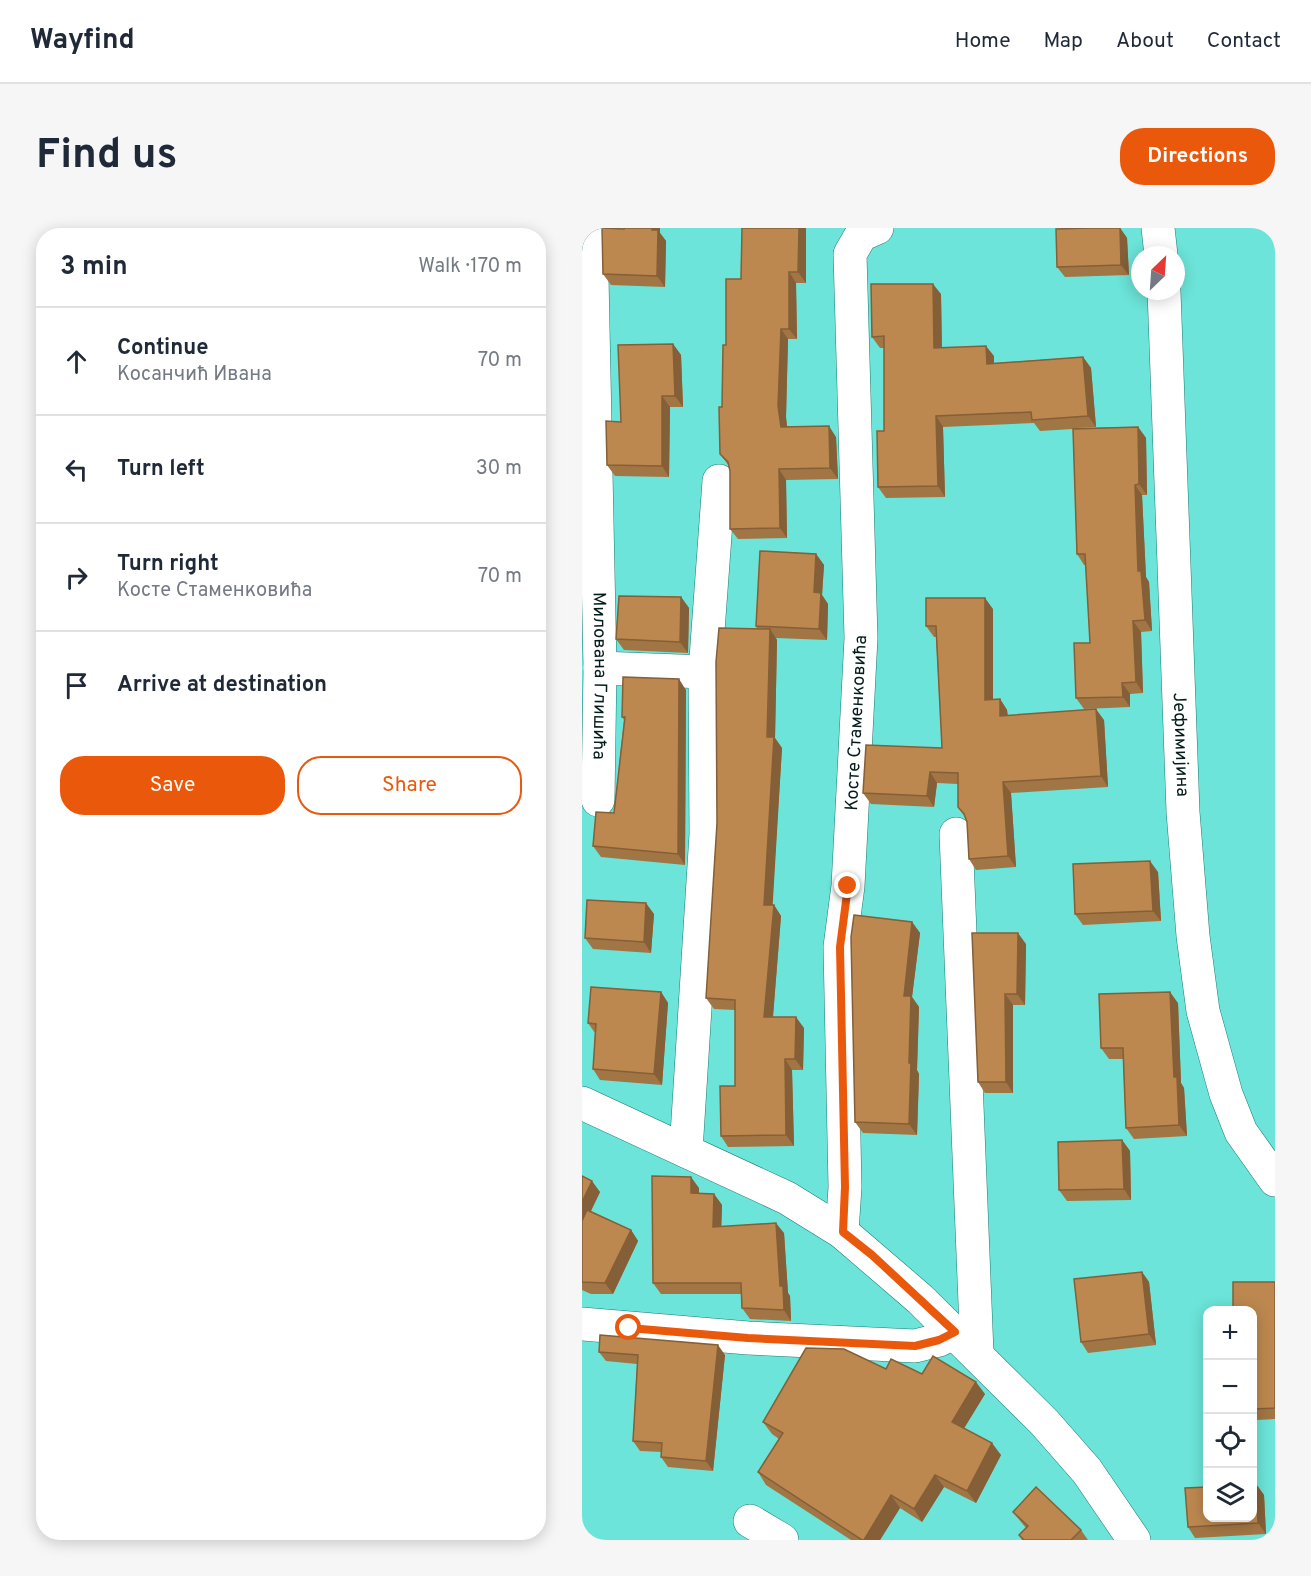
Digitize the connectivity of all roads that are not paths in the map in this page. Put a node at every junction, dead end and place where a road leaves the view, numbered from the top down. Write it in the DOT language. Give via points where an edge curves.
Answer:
graph roads {
  1 [pos="591,228"];
  2 [pos="1158,228"];
  3 [pos="860,230"];
  4 [pos="1160,246"];
  5 [pos="1164,300"];
  6 [pos="719,481"];
  7 [pos="600,668"];
  8 [pos="705,672"];
  9 [pos="598,800"];
  10 [pos="956,834"];
  11 [pos="582,1103"];
  12 [pos="686,1151"];
  13 [pos="1275,1180"];
  14 [pos="843,1232"];
  15 [pos="582,1324"];
  16 [pos="966,1342"];
  17 [pos="750,1521"];
  18 [pos="1129,1538"];
  19 [pos="782,1540"];
  1 -- 7 [label="street, Милована Глишића"];
  2 -- 4 [label="street"];
  3 -- 14 [label="street, Косте Стаменковића" via="850,254 861,638 848,886 840,947"];
  5 -- 13 [label="street, Јефимијина" via="1183,812 1194,946 1203,1011 1226,1094 1241,1132"];
  6 -- 8 [label="street"];
  7 -- 8 [label="street"];
  7 -- 9 [label="street, Милована Глишића"];
  8 -- 12 [label="street" via="706,834"];
  10 -- 16 [label="street"];
  11 -- 12 [label="street"];
  12 -- 14 [label="street" via="787,1198"];
  14 -- 16 [label="street"];
  15 -- 16 [label="street" via="748,1338 915,1346 939,1340"];
  16 -- 18 [label="street" via="1069,1449"];
  17 -- 19 [label="street"];
}
